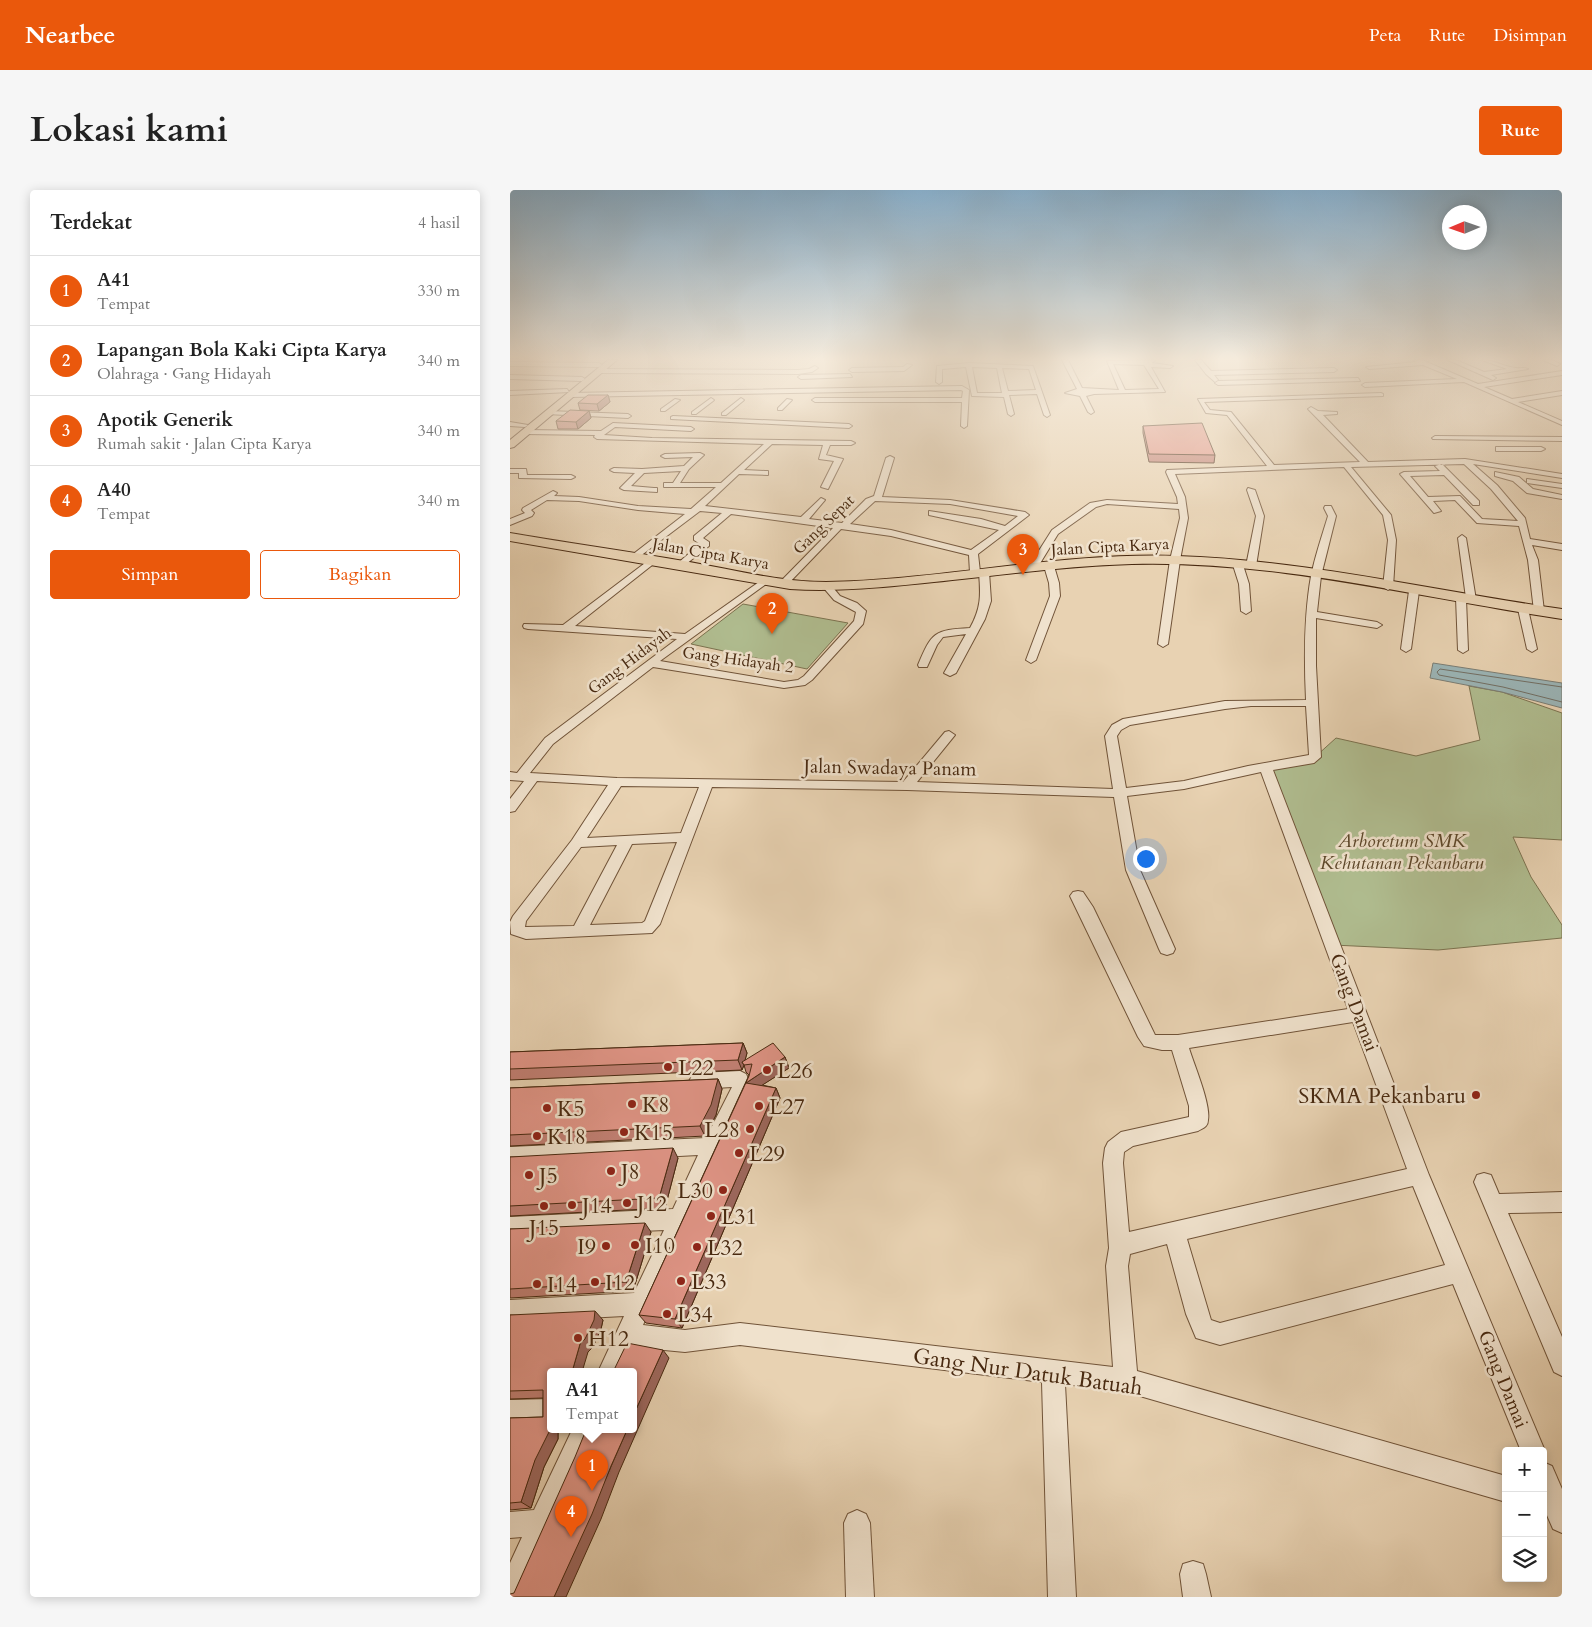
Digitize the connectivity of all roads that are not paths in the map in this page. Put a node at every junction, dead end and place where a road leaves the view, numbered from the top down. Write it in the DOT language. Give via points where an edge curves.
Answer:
graph roads {
  1 [pos="516,426"];
  2 [pos="528,426"];
  3 [pos="529,426"];
  4 [pos="612,426"];
  5 [pos="626,426"];
  6 [pos="783,426"];
  7 [pos="842,426"];
  8 [pos="849,426"];
  9 [pos="1239,426"];
  10 [pos="1329,426"];
  11 [pos="525,428"];
  12 [pos="691,429"];
  13 [pos="779,430"];
  14 [pos="601,433"];
  15 [pos="510,437"];
  16 [pos="1436,438"];
  17 [pos="1505,438"];
  18 [pos="1552,439"];
  19 [pos="1562,439"];
  20 [pos="769,440"];
  21 [pos="827,442"];
  22 [pos="851,443"];
  23 [pos="510,445"];
  24 [pos="1562,446"];
  25 [pos="1518,449"];
  26 [pos="1541,449"];
  27 [pos="1499,450"];
  28 [pos="665,456"];
  29 [pos="890,458"];
  30 [pos="1435,461"];
  31 [pos="1465,461"];
  32 [pos="1366,464"];
  33 [pos="1492,464"];
  34 [pos="1346,465"];
  35 [pos="686,468"];
  36 [pos="1272,469"];
  37 [pos="614,470"];
  38 [pos="510,471"];
  39 [pos="642,471"];
  40 [pos="736,472"];
  41 [pos="765,473"];
  42 [pos="1439,475"];
  43 [pos="1562,476"];
  44 [pos="571,477"];
  45 [pos="1516,479"];
  46 [pos="675,485"];
  47 [pos="723,485"];
  48 [pos="1562,486"];
  49 [pos="825,487"];
  50 [pos="1252,490"];
  51 [pos="555,492"];
  52 [pos="1562,497"];
  53 [pos="546,498"];
  54 [pos="873,499"];
  55 [pos="1426,499"];
  56 [pos="821,500"];
  57 [pos="517,502"];
  58 [pos="604,502"];
  59 [pos="534,505"];
  60 [pos="624,506"];
  61 [pos="1182,507"];
  62 [pos="1328,508"];
  63 [pos="586,510"];
  64 [pos="695,510"];
  65 [pos="730,511"];
  66 [pos="1437,511"];
  67 [pos="608,513"];
  68 [pos="932,513"];
  69 [pos="803,520"];
  70 [pos="510,522"];
  71 [pos="1495,522"];
  72 [pos="1522,524"];
  73 [pos="841,526"];
  74 [pos="1007,529"];
  75 [pos="511,538"];
  76 [pos="1462,538"];
  77 [pos="1526,541"];
  78 [pos="1562,547"];
  79 [pos="973,553"];
  80 [pos="635,557"];
  81 [pos="653,560"];
  82 [pos="1175,560"];
  83 [pos="681,565"];
  84 [pos="1244,565"];
  85 [pos="1049,566"];
  86 [pos="1033,568"];
  87 [pos="979,572"];
  88 [pos="1316,576"];
  89 [pos="766,580"];
  90 [pos="784,583"];
  91 [pos="827,586"];
  92 [pos="1388,587"];
  93 [pos="1414,591"];
  94 [pos="1466,599"];
  95 [pos="1523,609"];
  96 [pos="1246,611"];
  97 [pos="1538,611"];
  98 [pos="1312,614"];
  99 [pos="1562,614"];
  100 [pos="1377,625"];
  101 [pos="528,626"];
  102 [pos="566,628"];
  103 [pos="974,631"];
  104 [pos="687,637"];
  105 [pos="1164,644"];
  106 [pos="1406,649"];
  107 [pos="1532,649"];
  108 [pos="1463,650"];
  109 [pos="1031,660"];
  110 [pos="651,663"];
  111 [pos="923,665"];
  112 [pos="950,673"];
  113 [pos="1311,703"];
  114 [pos="949,735"];
  115 [pos="1266,768"];
  116 [pos="522,776"];
  117 [pos="617,782"];
  118 [pos="707,783"];
  119 [pos="907,786"];
  120 [pos="1119,793"];
  121 [pos="510,808"];
  122 [pos="686,837"];
  123 [pos="627,840"];
  124 [pos="577,843"];
  125 [pos="1078,896"];
  126 [pos="579,931"];
  127 [pos="1167,949"];
  128 [pos="1359,1014"];
  129 [pos="1178,1042"];
  130 [pos="680,1082"];
  131 [pos="712,1146"];
  132 [pos="510,1156"];
  133 [pos="1419,1175"];
  134 [pos="1484,1182"];
  135 [pos="1562,1202"];
  136 [pos="1493,1204"];
  137 [pos="680,1219"];
  138 [pos="510,1226"];
  139 [pos="1174,1232"];
  140 [pos="1120,1248"];
  141 [pos="1459,1272"];
  142 [pos="641,1304"];
  143 [pos="510,1311"];
  144 [pos="627,1335"];
  145 [pos="1562,1364"];
  146 [pos="612,1368"];
  147 [pos="1053,1371"];
  148 [pos="1126,1380"];
  149 [pos="547,1411"];
  150 [pos="510,1412"];
  151 [pos="583,1433"];
  152 [pos="1531,1447"];
  153 [pos="1547,1487"];
  154 [pos="1502,1488"];
  155 [pos="1553,1507"];
  156 [pos="542,1523"];
  157 [pos="857,1523"];
  158 [pos="510,1525"];
  159 [pos="510,1594"];
  160 [pos="860,1597"];
  161 [pos="1062,1597"];
  1 -- 11 [label="street"];
  2 -- 11 [label="main road"];
  3 -- 11 [label="main road"];
  4 -- 14 [label="street"];
  5 -- 12 [label="street"];
  6 -- 13 [label="street"];
  7 -- 8 [label="street"];
  9 -- 36 [label="street"];
  10 -- 32 [label="street"];
  11 -- 14 [label="street"];
  11 -- 15 [label="main road"];
  11 -- 23 [label="main road"];
  14 -- 20 [label="street" via="597,437"];
  16 -- 17 [label="street"];
  17 -- 18 [label="street"];
  17 -- 25 [label="street"];
  18 -- 19 [label="street"];
  18 -- 24 [label="street"];
  20 -- 21 [label="street"];
  20 -- 40 [label="street"];
  21 -- 22 [label="street"];
  21 -- 49 [label="street" via="822,456 839,458"];
  25 -- 26 [label="street"];
  25 -- 27 [label="street"];
  28 -- 35 [label="street" via="700,455"];
  29 -- 54 [label="street, Gang Sepat" via="878,497"];
  30 -- 31 [label="street"];
  30 -- 32 [label="street"];
  30 -- 42 [label="street"];
  31 -- 33 [label="street"];
  31 -- 72 [label="street" via="1494,487"];
  32 -- 34 [label="street"];
  33 -- 43 [label="street"];
  33 -- 45 [label="street" via="1497,474"];
  34 -- 36 [label="street"];
  34 -- 92 [label="street" via="1387,514 1392,540"];
  35 -- 39 [label="street"];
  35 -- 46 [label="street"];
  36 -- 61 [label="street" via="1170,472"];
  37 -- 39 [label="street"];
  38 -- 44 [label="street" via="523,471 522,476 527,477"];
  39 -- 46 [label="street" via="624,488"];
  40 -- 41 [label="street"];
  40 -- 47 [label="street"];
  42 -- 55 [label="street" via="1404,474"];
  42 -- 71 [label="street"];
  45 -- 48 [label="street"];
  45 -- 52 [label="street" via="1530,491"];
  46 -- 47 [label="street"];
  47 -- 64 [label="street"];
  50 -- 84 [label="street" via="1260,516"];
  51 -- 53 [label="street"];
  53 -- 58 [label="street"];
  53 -- 59 [label="street"];
  54 -- 73 [label="street, Gang Sepat"];
  54 -- 74 [label="street" via="950,502 1026,516"];
  55 -- 66 [label="street"];
  55 -- 71 [label="street" via="1454,495 1480,521"];
  56 -- 69 [label="street"];
  57 -- 59 [label="street"];
  58 -- 60 [label="street"];
  58 -- 63 [label="street"];
  59 -- 70 [label="street" via="526,511 529,514"];
  60 -- 64 [label="street"];
  60 -- 67 [label="street"];
  61 -- 82 [label="street" via="1184,518"];
  61 -- 86 [label="street" via="1107,502 1093,505 1056,532"];
  62 -- 88 [label="street" via="1332,516"];
  64 -- 65 [label="street"];
  64 -- 80 [label="street"];
  65 -- 69 [label="street"];
  65 -- 83 [label="street" via="697,538 706,544"];
  68 -- 74 [label="street"];
  69 -- 73 [label="street"];
  71 -- 72 [label="street"];
  72 -- 77 [label="street"];
  73 -- 79 [label="street" via="891,533"];
  73 -- 90 [label="street, Gang Sepat"];
  74 -- 79 [label="street"];
  75 -- 80 [label="main road, Jalan Cipta Karya"];
  76 -- 94 [label="street"];
  77 -- 78 [label="street"];
  77 -- 97 [label="street" via="1533,560"];
  79 -- 87 [label="street"];
  80 -- 81 [label="main road, Jalan Cipta Karya"];
  81 -- 83 [label="main road, Jalan Cipta Karya"];
  81 -- 102 [label="street"];
  82 -- 84 [label="main road, Jalan Cipta Karya"];
  82 -- 85 [label="main road, Jalan Cipta Karya"];
  82 -- 105 [label="street"];
  83 -- 89 [label="main road, Jalan Cipta Karya"];
  84 -- 88 [label="main road, Jalan Cipta Karya"];
  84 -- 96 [label="street"];
  85 -- 86 [label="main road, Jalan Cipta Karya"];
  85 -- 109 [label="street" via="1055,596"];
  86 -- 87 [label="main road, Jalan Cipta Karya"];
  87 -- 91 [label="main road, Jalan Cipta Karya"];
  87 -- 103 [label="street" via="986,601"];
  88 -- 92 [label="main road, Jalan Cipta Karya"];
  88 -- 98 [label="street"];
  89 -- 90 [label="main road, Jalan Cipta Karya"];
  89 -- 104 [label="street, Gang Hidayah"];
  90 -- 91 [label="main road, Jalan Cipta Karya"];
  91 -- 110 [label="street, Gang Hidayah 2" via="837,598 861,611 859,622 801,684 784,685"];
  92 -- 93 [label="main road, Jalan Cipta Karya"];
  93 -- 94 [label="main road, Jalan Cipta Karya"];
  93 -- 106 [label="street"];
  94 -- 95 [label="main road, Jalan Cipta Karya"];
  94 -- 108 [label="street"];
  95 -- 97 [label="main road, Jalan Cipta Karya"];
  95 -- 107 [label="street"];
  97 -- 99 [label="main road, Jalan Cipta Karya"];
  98 -- 100 [label="street"];
  98 -- 113 [label="street"];
  101 -- 102 [label="street"];
  102 -- 104 [label="street"];
  103 -- 111 [label="street" via="940,634"];
  103 -- 112 [label="street"];
  104 -- 110 [label="street, Gang Hidayah"];
  110 -- 116 [label="street, Gang Hidayah" via="549,741"];
  113 -- 115 [label="street" via="1315,757"];
  113 -- 120 [label="street" via="1225,705 1127,722 1116,728 1111,736"];
  114 -- 119 [label="street"];
  115 -- 120 [label="street, Jalan Swadaya Panam" via="1184,785"];
  115 -- 128 [label="street, Gang Damai"];
  116 -- 117 [label="street, Jalan Swadaya Panam"];
  116 -- 121 [label="street, Gang Hidayah"];
  117 -- 118 [label="street, Jalan Swadaya Panam"];
  117 -- 124 [label="street"];
  118 -- 119 [label="street, Jalan Swadaya Panam"];
  118 -- 122 [label="street"];
  119 -- 120 [label="street, Jalan Swadaya Panam"];
  120 -- 127 [label="street" via="1133,870"];
  122 -- 123 [label="street"];
  122 -- 126 [label="street" via="652,924 639,931"];
  123 -- 124 [label="street"];
  123 -- 126 [label="street"];
  124 -- 126 [label="street" via="518,920 517,930 526,933"];
  125 -- 129 [label="street" via="1150,1041"];
  128 -- 129 [label="street"];
  128 -- 133 [label="street, Gang Damai"];
  129 -- 140 [label="street" via="1198,1106 1199,1121 1128,1138 1115,1148 1113,1163"];
  130 -- 131 [label="street" via="740,1079 742,1085"];
  131 -- 132 [label="street"];
  131 -- 137 [label="street"];
  133 -- 139 [label="street"];
  133 -- 141 [label="street, Gang Damai"];
  134 -- 136 [label="street"];
  135 -- 136 [label="street"];
  136 -- 145 [label="street"];
  137 -- 138 [label="street"];
  137 -- 142 [label="street"];
  139 -- 140 [label="street" via="1131,1242"];
  139 -- 141 [label="street" via="1204,1330 1220,1334"];
  140 -- 148 [label="street" via="1117,1266"];
  141 -- 152 [label="street, Gang Damai"];
  142 -- 143 [label="street"];
  142 -- 144 [label="street"];
  144 -- 146 [label="street"];
  144 -- 147 [label="street, Gang Nur Datuk Batuah" via="685,1341 740,1334"];
  147 -- 148 [label="street, Gang Nur Datuk Batuah"];
  147 -- 161 [label="street"];
  148 -- 154 [label="street, Gang Nur Datuk Batuah"];
  149 -- 150 [label="street"];
  151 -- 156 [label="street"];
  153 -- 155 [label="street"];
  156 -- 158 [label="street"];
  156 -- 159 [label="street"];
  157 -- 160 [label="street"];
}
